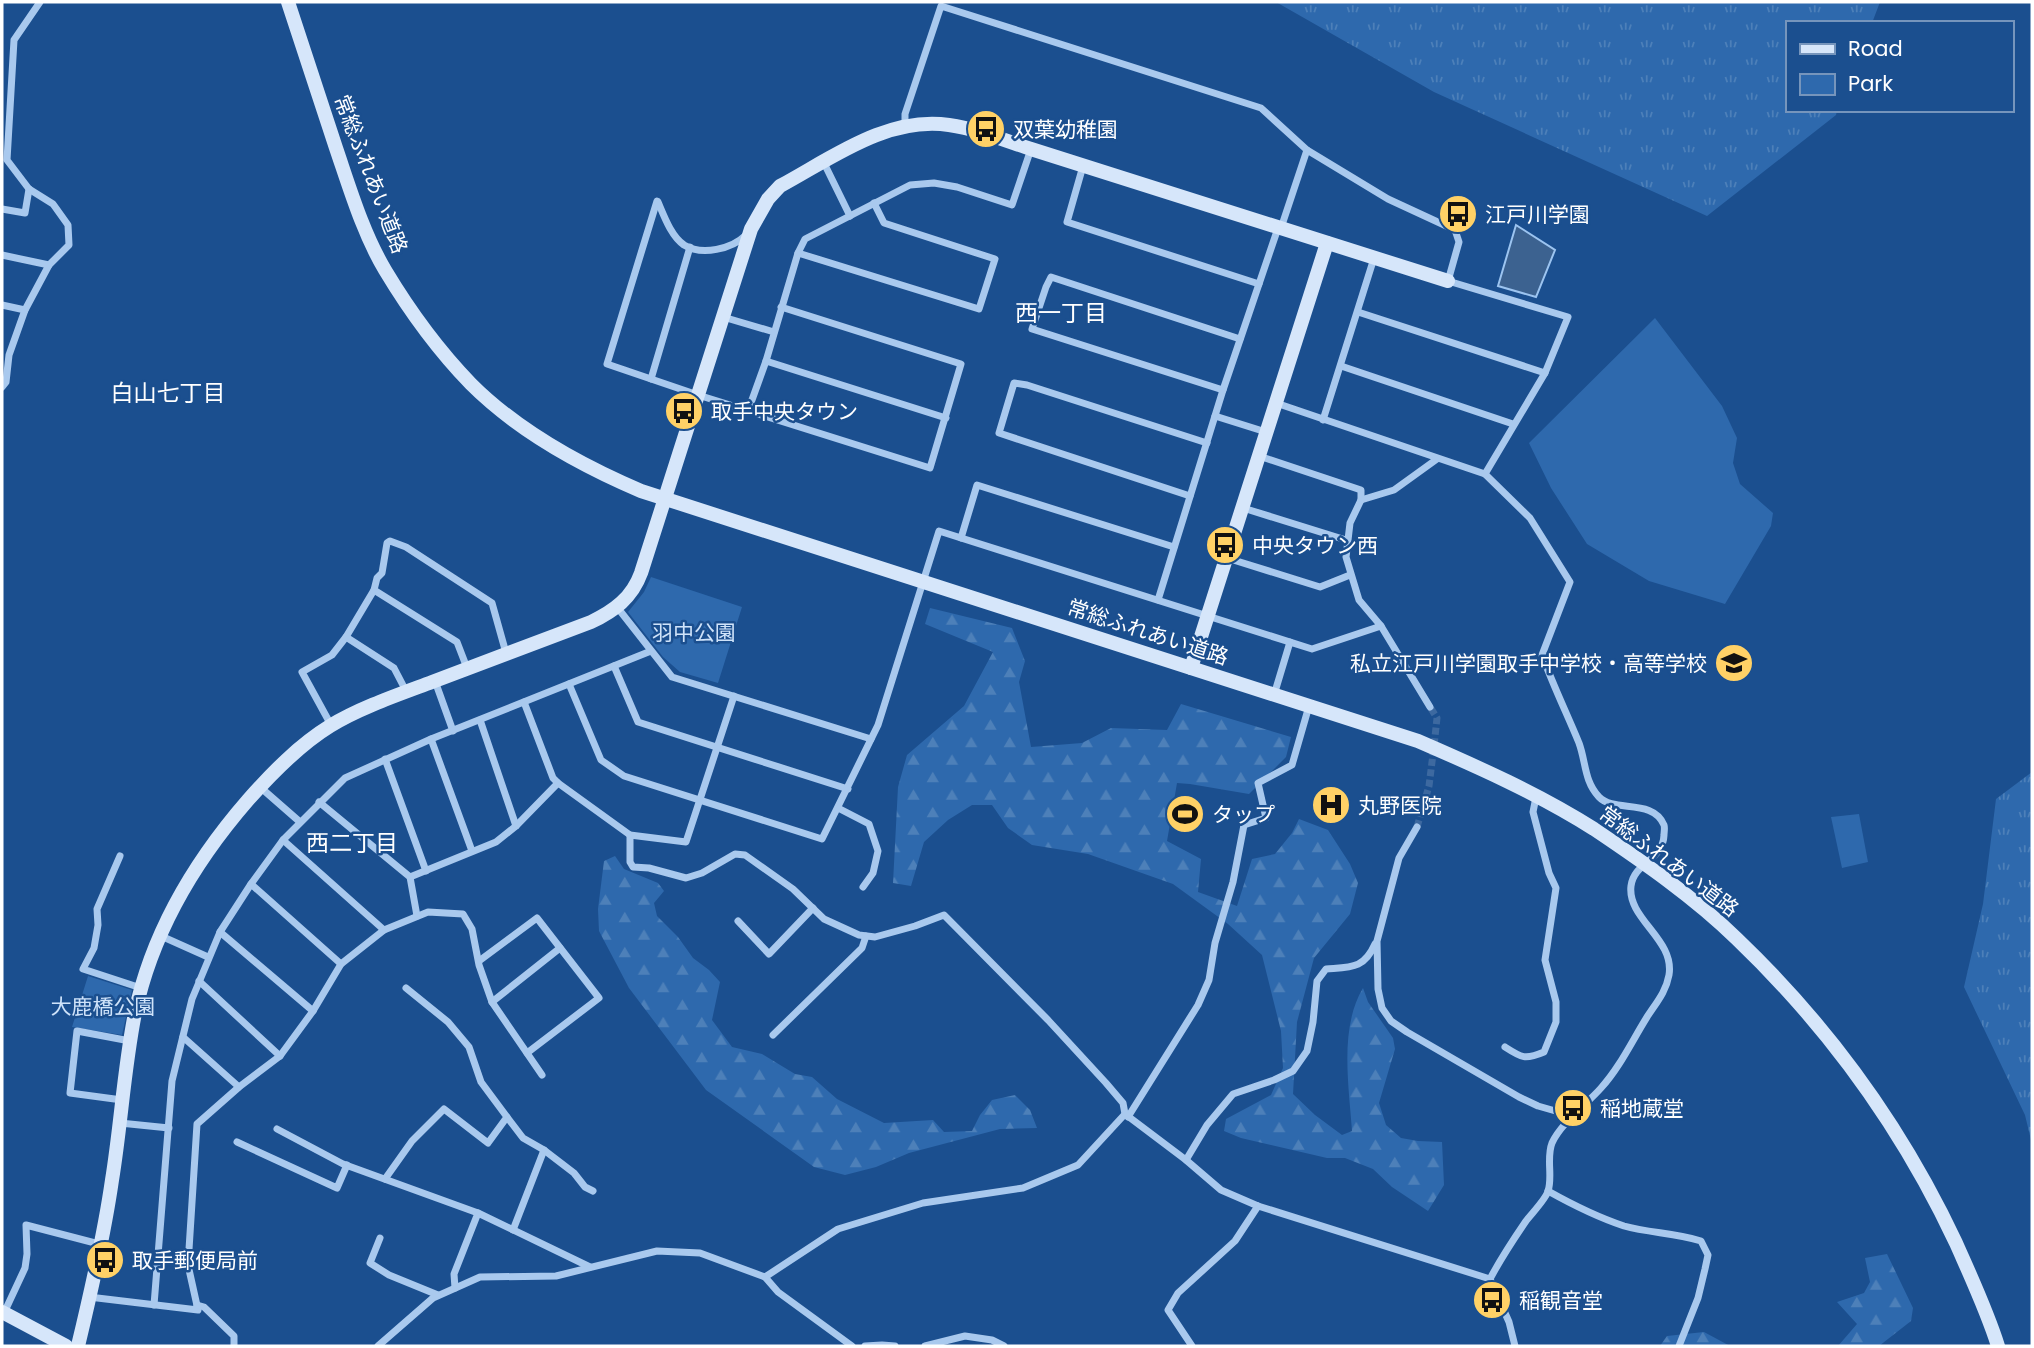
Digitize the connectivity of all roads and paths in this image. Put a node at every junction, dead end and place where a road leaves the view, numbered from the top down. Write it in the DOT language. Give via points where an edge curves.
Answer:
graph roads {
  1 [pos="40,2"];
  2 [pos="288,2"];
  3 [pos="905,126"];
  4 [pos="1031,149"];
  5 [pos="1307,150"];
  6 [pos="5,160"];
  7 [pos="824,163"];
  8 [pos="1083,166"];
  9 [pos="29,189"];
  10 [pos="874,203"];
  11 [pos="2,209"];
  12 [pos="850,216"];
  13 [pos="1279,228"];
  14 [pos="751,229"];
  15 [pos="1327,243"];
  16 [pos="690,247"];
  17 [pos="798,253"];
  18 [pos="2,256"];
  19 [pos="1374,258"];
  20 [pos="49,265"];
  21 [pos="1448,281"];
  22 [pos="1259,284"];
  23 [pos="2,305"];
  24 [pos="781,307"];
  25 [pos="25,310"];
  26 [pos="1358,312"];
  27 [pos="723,317"];
  28 [pos="774,332"];
  29 [pos="1240,339"];
  30 [pos="5,354"];
  31 [pos="766,361"];
  32 [pos="1341,366"];
  33 [pos="1545,373"];
  34 [pos="651,379"];
  35 [pos="2,387"];
  36 [pos="1223,390"];
  37 [pos="698,395"];
  38 [pos="1276,404"];
  39 [pos="748,411"];
  40 [pos="1215,416"];
  41 [pos="946,418"];
  42 [pos="1323,419"];
  43 [pos="1513,424"];
  44 [pos="1267,432"];
  45 [pos="1207,443"];
  46 [pos="1259,456"];
  47 [pos="1437,459"];
  48 [pos="1485,474"];
  49 [pos="1190,496"];
  50 [pos="664,499"];
  51 [pos="1362,500"];
  52 [pos="1243,508"];
  53 [pos="961,538"];
  54 [pos="1346,540"];
  55 [pos="1174,547"];
  56 [pos="1227,558"];
  57 [pos="1350,575"];
  58 [pos="923,582"];
  59 [pos="373,590"];
  60 [pos="1158,600"];
  61 [pos="617,607"];
  62 [pos="1209,615"];
  63 [pos="1381,626"];
  64 [pos="346,637"];
  65 [pos="1290,642"];
  66 [pos="651,651"];
  67 [pos="506,653"];
  68 [pos="614,666"];
  69 [pos="467,668"];
  70 [pos="1191,668"];
  71 [pos="435,681"];
  72 [pos="569,684"];
  73 [pos="406,691"];
  74 [pos="1274,695"];
  75 [pos="734,696"];
  76 [pos="524,702"];
  77 [pos="1309,706"];
  78 [pos="1430,707"];
  79 [pos="480,720"];
  80 [pos="331,725"];
  81 [pos="453,730"];
  82 [pos="431,739"];
  83 [pos="872,739"];
  84 [pos="717,748"];
  85 [pos="385,759"];
  86 [pos="558,783"];
  87 [pos="260,786"];
  88 [pos="848,789"];
  89 [pos="1536,796"];
  90 [pos="700,800"];
  91 [pos="319,802"];
  92 [pos="838,808"];
  93 [pos="300,822"];
  94 [pos="516,826"];
  95 [pos="1417,827"];
  96 [pos="630,835"];
  97 [pos="284,840"];
  98 [pos="472,851"];
  99 [pos="120,856"];
  100 [pos="1644,864"];
  101 [pos="426,871"];
  102 [pos="410,877"];
  103 [pos="251,884"];
  104 [pos="863,887"];
  105 [pos="813,908"];
  106 [pos="417,916"];
  107 [pos="738,921"];
  108 [pos="384,930"];
  109 [pos="220,932"];
  110 [pos="160,936"];
  111 [pos="866,936"];
  112 [pos="1377,941"];
  113 [pos="560,947"];
  114 [pos="208,957"];
  115 [pos="478,961"];
  116 [pos="341,964"];
  117 [pos="199,981"];
  118 [pos="141,988"];
  119 [pos="406,988"];
  120 [pos="492,1002"];
  121 [pos="313,1011"];
  122 [pos="773,1035"];
  123 [pos="183,1037"];
  124 [pos="130,1041"];
  125 [pos="1505,1047"];
  126 [pos="527,1053"];
  127 [pos="280,1056"];
  128 [pos="542,1074"];
  129 [pos="239,1087"];
  130 [pos="122,1100"];
  131 [pos="1126,1116"];
  132 [pos="1573,1116"];
  133 [pos="507,1117"];
  134 [pos="119,1124"];
  135 [pos="169,1128"];
  136 [pos="277,1129"];
  137 [pos="237,1142"];
  138 [pos="544,1150"];
  139 [pos="1186,1160"];
  140 [pos="347,1165"];
  141 [pos="386,1179"];
  142 [pos="593,1191"];
  143 [pos="1548,1191"];
  144 [pos="1258,1206"];
  145 [pos="478,1213"];
  146 [pos="513,1230"];
  147 [pos="380,1238"];
  148 [pos="99,1244"];
  149 [pos="590,1267"];
  150 [pos="765,1277"];
  151 [pos="1490,1279"];
  152 [pos="455,1288"];
  153 [pos="439,1295"];
  154 [pos="88,1297"];
  155 [pos="154,1305"];
  156 [pos="197,1305"];
  157 [pos="3,1312"];
  158 [pos="66,1346"];
  159 [pos="78,1346"];
  160 [pos="234,1346"];
  161 [pos="378,1346"];
  162 [pos="852,1346"];
  163 [pos="864,1346"];
  164 [pos="895,1346"];
  165 [pos="925,1346"];
  166 [pos="1004,1346"];
  167 [pos="1192,1346"];
  168 [pos="1516,1346"];
  169 [pos="1679,1346"];
  170 [pos="1998,1346"];
  1 -- 6 [label="street" via="14,40"];
  2 -- 50 [label="street, 常総ふれあい道路" via="366,230 384,269 439,347 472,385 551,445 619,482"];
  3 -- 4 [label="street" via="954,126"];
  3 -- 5 [label="street" via="941,6 1261,108"];
  3 -- 7 [label="street" via="868,139"];
  4 -- 8 [label="street"];
  4 -- 10 [label="street" via="1012,205 934,183 910,185"];
  5 -- 13 [label="street"];
  5 -- 21 [label="street" via="1388,199 1455,230 1459,242"];
  6 -- 9 [label="street"];
  7 -- 12 [label="street"];
  7 -- 14 [label="street" via="780,186"];
  8 -- 13 [label="street"];
  8 -- 22 [label="street" via="1067,222"];
  9 -- 11 [label="street" via="25,213"];
  9 -- 20 [label="street" via="53,205 68,225 69,245"];
  10 -- 12 [label="street"];
  10 -- 17 [label="street" via="884,223 995,259 979,309"];
  12 -- 17 [label="street" via="805,239"];
  13 -- 15 [label="street"];
  13 -- 22 [label="street"];
  14 -- 16 [label="street" via="739,242 722,248"];
  14 -- 27 [label="street"];
  15 -- 19 [label="street"];
  15 -- 38 [label="street"];
  16 -- 34 [label="street"];
  16 -- 34 [label="street" via="673,233 657,201 607,364"];
  17 -- 24 [label="street"];
  18 -- 20 [label="street"];
  19 -- 21 [label="street"];
  19 -- 26 [label="street"];
  20 -- 25 [label="street"];
  21 -- 33 [label="street" via="1568,317"];
  22 -- 29 [label="street"];
  23 -- 25 [label="street"];
  24 -- 28 [label="street"];
  24 -- 41 [label="street" via="961,364"];
  25 -- 30 [label="street"];
  26 -- 32 [label="street"];
  26 -- 33 [label="street"];
  27 -- 28 [label="street"];
  27 -- 37 [label="street"];
  28 -- 31 [label="street"];
  29 -- 36 [label="street"];
  29 -- 36 [label="street" via="1051,277 1032,329"];
  30 -- 35 [label="street" via="6,382"];
  31 -- 39 [label="street"];
  31 -- 41 [label="street"];
  32 -- 42 [label="street"];
  32 -- 43 [label="street"];
  33 -- 43 [label="street"];
  34 -- 37 [label="street"];
  36 -- 40 [label="street"];
  37 -- 39 [label="street"];
  37 -- 50 [label="street"];
  38 -- 42 [label="street"];
  38 -- 44 [label="street"];
  39 -- 41 [label="street" via="930,468"];
  40 -- 44 [label="street"];
  40 -- 45 [label="street"];
  42 -- 47 [label="street"];
  43 -- 48 [label="street"];
  44 -- 46 [label="street"];
  45 -- 49 [label="street"];
  45 -- 49 [label="street" via="1014,383 999,433"];
  46 -- 51 [label="street" via="1362,490"];
  46 -- 52 [label="street"];
  47 -- 48 [label="street"];
  47 -- 51 [label="street" via="1394,490"];
  48 -- 100 [label="street" via="1530,518 1570,582 1542,655 1593,790 1602,800 1656,814 1665,826 1664,843"];
  49 -- 55 [label="street"];
  50 -- 58 [label="street, 常総ふれあい道路"];
  50 -- 61 [label="street" via="636,586"];
  51 -- 54 [label="street"];
  52 -- 54 [label="street"];
  52 -- 56 [label="street"];
  53 -- 55 [label="street" via="977,485"];
  53 -- 58 [label="street" via="939,531"];
  53 -- 60 [label="street"];
  54 -- 57 [label="street"];
  55 -- 60 [label="street"];
  56 -- 57 [label="street" via="1320,587"];
  56 -- 62 [label="street"];
  57 -- 63 [label="street" via="1359,600"];
  58 -- 70 [label="street, 常総ふれあい道路"];
  58 -- 83 [label="street"];
  59 -- 64 [label="street"];
  59 -- 67 [label="street" via="382,573 387,543 394,541 492,603"];
  59 -- 69 [label="street" via="457,642"];
  60 -- 62 [label="street"];
  61 -- 66 [label="street"];
  61 -- 67 [label="street" via="591,622"];
  62 -- 65 [label="street"];
  62 -- 70 [label="street"];
  63 -- 65 [label="street" via="1312,649"];
  63 -- 78 [label="street"];
  64 -- 73 [label="street" via="394,668"];
  64 -- 80 [label="street" via="332,655 302,672"];
  65 -- 74 [label="street"];
  66 -- 68 [label="street"];
  66 -- 75 [label="street" via="672,677"];
  67 -- 69 [label="street"];
  68 -- 72 [label="street"];
  68 -- 84 [label="street" via="638,722"];
  69 -- 71 [label="street"];
  70 -- 74 [label="street, 常総ふれあい道路"];
  71 -- 73 [label="street"];
  71 -- 81 [label="street"];
  72 -- 76 [label="street"];
  72 -- 90 [label="street" via="601,760 624,776"];
  73 -- 80 [label="street"];
  74 -- 77 [label="street, 常総ふれあい道路"];
  75 -- 83 [label="street"];
  75 -- 84 [label="street"];
  76 -- 79 [label="street"];
  76 -- 86 [label="street"];
  77 -- 89 [label="street, 常総ふれあい道路" via="1418,741"];
  77 -- 131 [label="street" via="1292,765 1258,783 1266,818 1244,825 1209,980"];
  79 -- 81 [label="street"];
  79 -- 94 [label="street"];
  80 -- 87 [label="street"];
  81 -- 82 [label="street"];
  82 -- 85 [label="street"];
  82 -- 98 [label="street"];
  83 -- 88 [label="street"];
  84 -- 88 [label="street"];
  84 -- 90 [label="street"];
  85 -- 91 [label="street" via="345,778"];
  85 -- 101 [label="street"];
  86 -- 94 [label="street"];
  86 -- 96 [label="street"];
  87 -- 93 [label="street"];
  87 -- 110 [label="street" via="210,848"];
  88 -- 92 [label="street"];
  89 -- 100 [label="street, 常総ふれあい道路"];
  89 -- 125 [label="street" via="1533,812 1556,888 1545,960 1556,1022 1544,1052 1520,1057"];
  90 -- 92 [label="street" via="822,839"];
  90 -- 96 [label="street" via="686,842"];
  91 -- 93 [label="street"];
  91 -- 102 [label="street"];
  92 -- 104 [label="street" via="869,824 878,852 873,873"];
  93 -- 97 [label="street"];
  94 -- 98 [label="street" via="496,842"];
  95 -- 112 [label="street" via="1399,858"];
  96 -- 105 [label="street" via="632,867 686,878 735,854 745,855"];
  97 -- 103 [label="street"];
  97 -- 108 [label="street"];
  98 -- 101 [label="street"];
  99 -- 118 [label="street" via="97,909 94,948 83,969"];
  100 -- 132 [label="street" via="1635,874 1632,897 1666,951 1669,978 1664,994 1612,1075"];
  100 -- 170 [label="street, 常総ふれあい道路" via="1736,938 1808,1014 1881,1108 1936,1201"];
  101 -- 102 [label="street"];
  102 -- 106 [label="street"];
  103 -- 109 [label="street"];
  103 -- 116 [label="street"];
  105 -- 107 [label="street" via="769,954"];
  105 -- 111 [label="street" via="824,919"];
  106 -- 108 [label="street"];
  106 -- 115 [label="street" via="428,912 463,914 472,929"];
  108 -- 116 [label="street"];
  109 -- 114 [label="street"];
  109 -- 121 [label="street"];
  110 -- 114 [label="street"];
  110 -- 118 [label="street"];
  111 -- 122 [label="street" via="862,948"];
  111 -- 131 [label="street" via="944,915 1106,1083 1123,1103"];
  112 -- 132 [label="street" via="1378,989 1391,1021 1519,1097"];
  112 -- 139 [label="street" via="1369,958 1355,966 1326,970 1317,981 1307,1051 1293,1071 1233,1094"];
  113 -- 115 [label="street" via="537,918"];
  113 -- 120 [label="street"];
  113 -- 126 [label="street" via="599,998"];
  114 -- 117 [label="street"];
  115 -- 120 [label="street"];
  116 -- 121 [label="street"];
  117 -- 123 [label="street"];
  117 -- 127 [label="street"];
  118 -- 124 [label="street"];
  119 -- 133 [label="street" via="448,1022 469,1047 481,1082"];
  120 -- 126 [label="street"];
  121 -- 127 [label="street"];
  123 -- 129 [label="street"];
  123 -- 135 [label="street"];
  124 -- 130 [label="street"];
  124 -- 130 [label="street" via="77,1031 70,1093"];
  126 -- 128 [label="street"];
  127 -- 129 [label="street"];
  129 -- 156 [label="street" via="197,1124 188,1265"];
  130 -- 134 [label="street"];
  131 -- 139 [label="street"];
  131 -- 150 [label="street" via="1078,1164 1023,1188 923,1203 838,1229"];
  132 -- 143 [label="street" via="1552,1143"];
  133 -- 138 [label="street" via="523,1138"];
  133 -- 141 [label="street" via="488,1143 444,1109 412,1141"];
  134 -- 135 [label="street"];
  134 -- 148 [label="street"];
  135 -- 155 [label="street"];
  136 -- 140 [label="street"];
  137 -- 140 [label="street" via="337,1188"];
  138 -- 142 [label="street"];
  138 -- 146 [label="street"];
  139 -- 144 [label="street" via="1221,1190"];
  140 -- 141 [label="street"];
  141 -- 145 [label="street"];
  143 -- 151 [label="street"];
  143 -- 169 [label="street" via="1579,1209 1627,1227 1701,1241 1708,1255 1698,1298"];
  144 -- 151 [label="street"];
  144 -- 167 [label="street" via="1235,1241 1178,1293 1168,1310"];
  145 -- 146 [label="street"];
  145 -- 152 [label="street" via="454,1274"];
  146 -- 149 [label="street"];
  147 -- 153 [label="street" via="370,1264"];
  148 -- 154 [label="street"];
  148 -- 157 [label="street" via="26,1225 24,1268"];
  149 -- 150 [label="street" via="657,1251 700,1254"];
  149 -- 152 [label="street" via="555,1276 480,1278"];
  150 -- 162 [label="street" via="778,1292"];
  151 -- 168 [label="street"];
  152 -- 153 [label="street"];
  153 -- 161 [label="street"];
  154 -- 155 [label="street"];
  154 -- 159 [label="street"];
  155 -- 156 [label="street" via="198,1310"];
  156 -- 160 [label="street" via="234,1336"];
  157 -- 158 [label="street"];
  163 -- 164 [label="street"];
  165 -- 166 [label="street" via="965,1336"];
}
